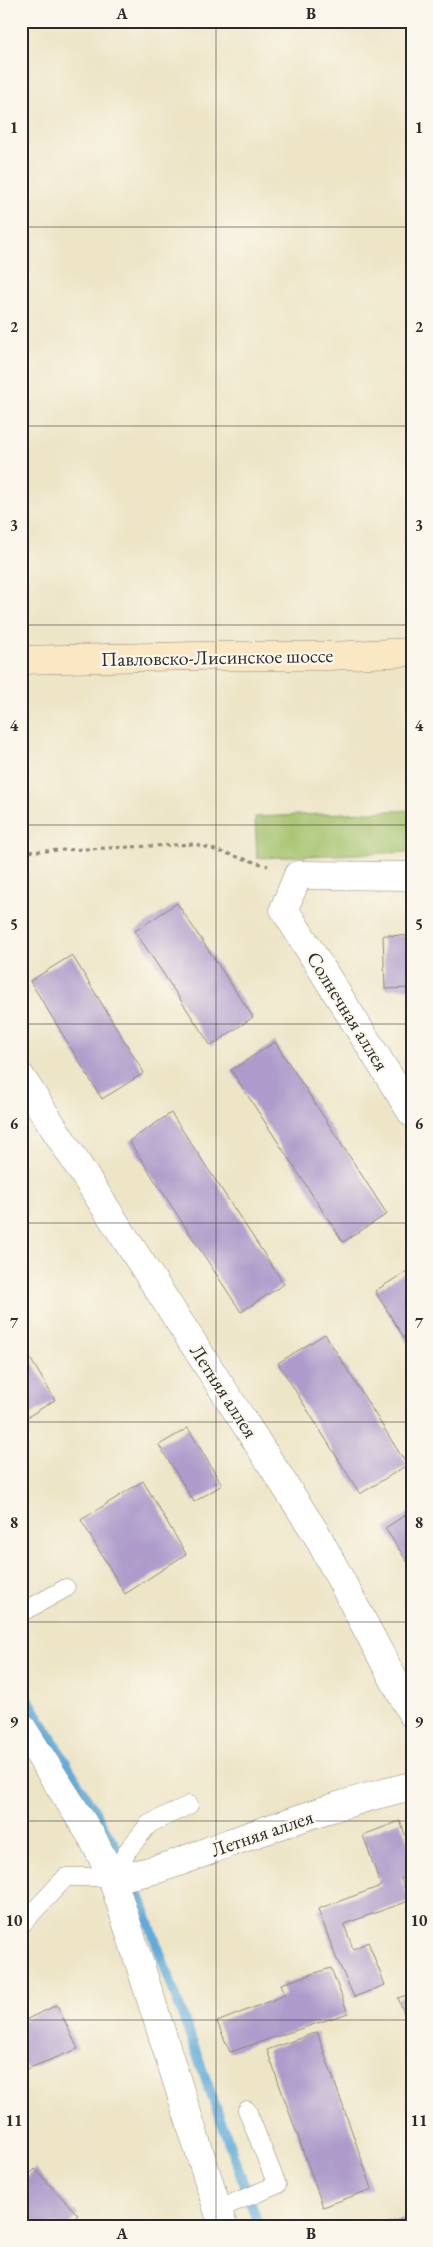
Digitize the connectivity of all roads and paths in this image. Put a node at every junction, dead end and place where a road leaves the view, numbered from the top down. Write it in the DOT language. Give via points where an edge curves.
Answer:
graph roads {
  1 [pos="412,652"];
  2 [pos="21,660"];
  3 [pos="21,852"];
  4 [pos="298,875"];
  5 [pos="412,876"];
  6 [pos="21,1078"];
  7 [pos="412,1112"];
  8 [pos="66,1588"];
  9 [pos="21,1613"];
  10 [pos="412,1714"];
  11 [pos="21,1726"];
  12 [pos="412,1786"];
  13 [pos="189,1805"];
  14 [pos="112,1876"];
  15 [pos="21,1925"];
  16 [pos="247,2110"];
  17 [pos="221,2217"];
  1 -- 2 [label="main road, Павловско-Лисинское шоссе"];
  3 -- 4 [label="path" via="195,844"];
  4 -- 5 [label="street"];
  4 -- 7 [label="street, Солнечная аллея" via="284,909"];
  6 -- 10 [label="street, Летняя аллея" via="317,1535"];
  8 -- 9 [label="lane"];
  11 -- 14 [label="street" via="92,1837"];
  12 -- 14 [label="street, Летняя аллея" via="272,1828 157,1869 132,1876"];
  13 -- 14 [label="lane" via="149,1824"];
  14 -- 15 [label="lane" via="66,1877"];
  14 -- 17 [label="street"];
  16 -- 17 [label="lane" via="277,2185"];
}
